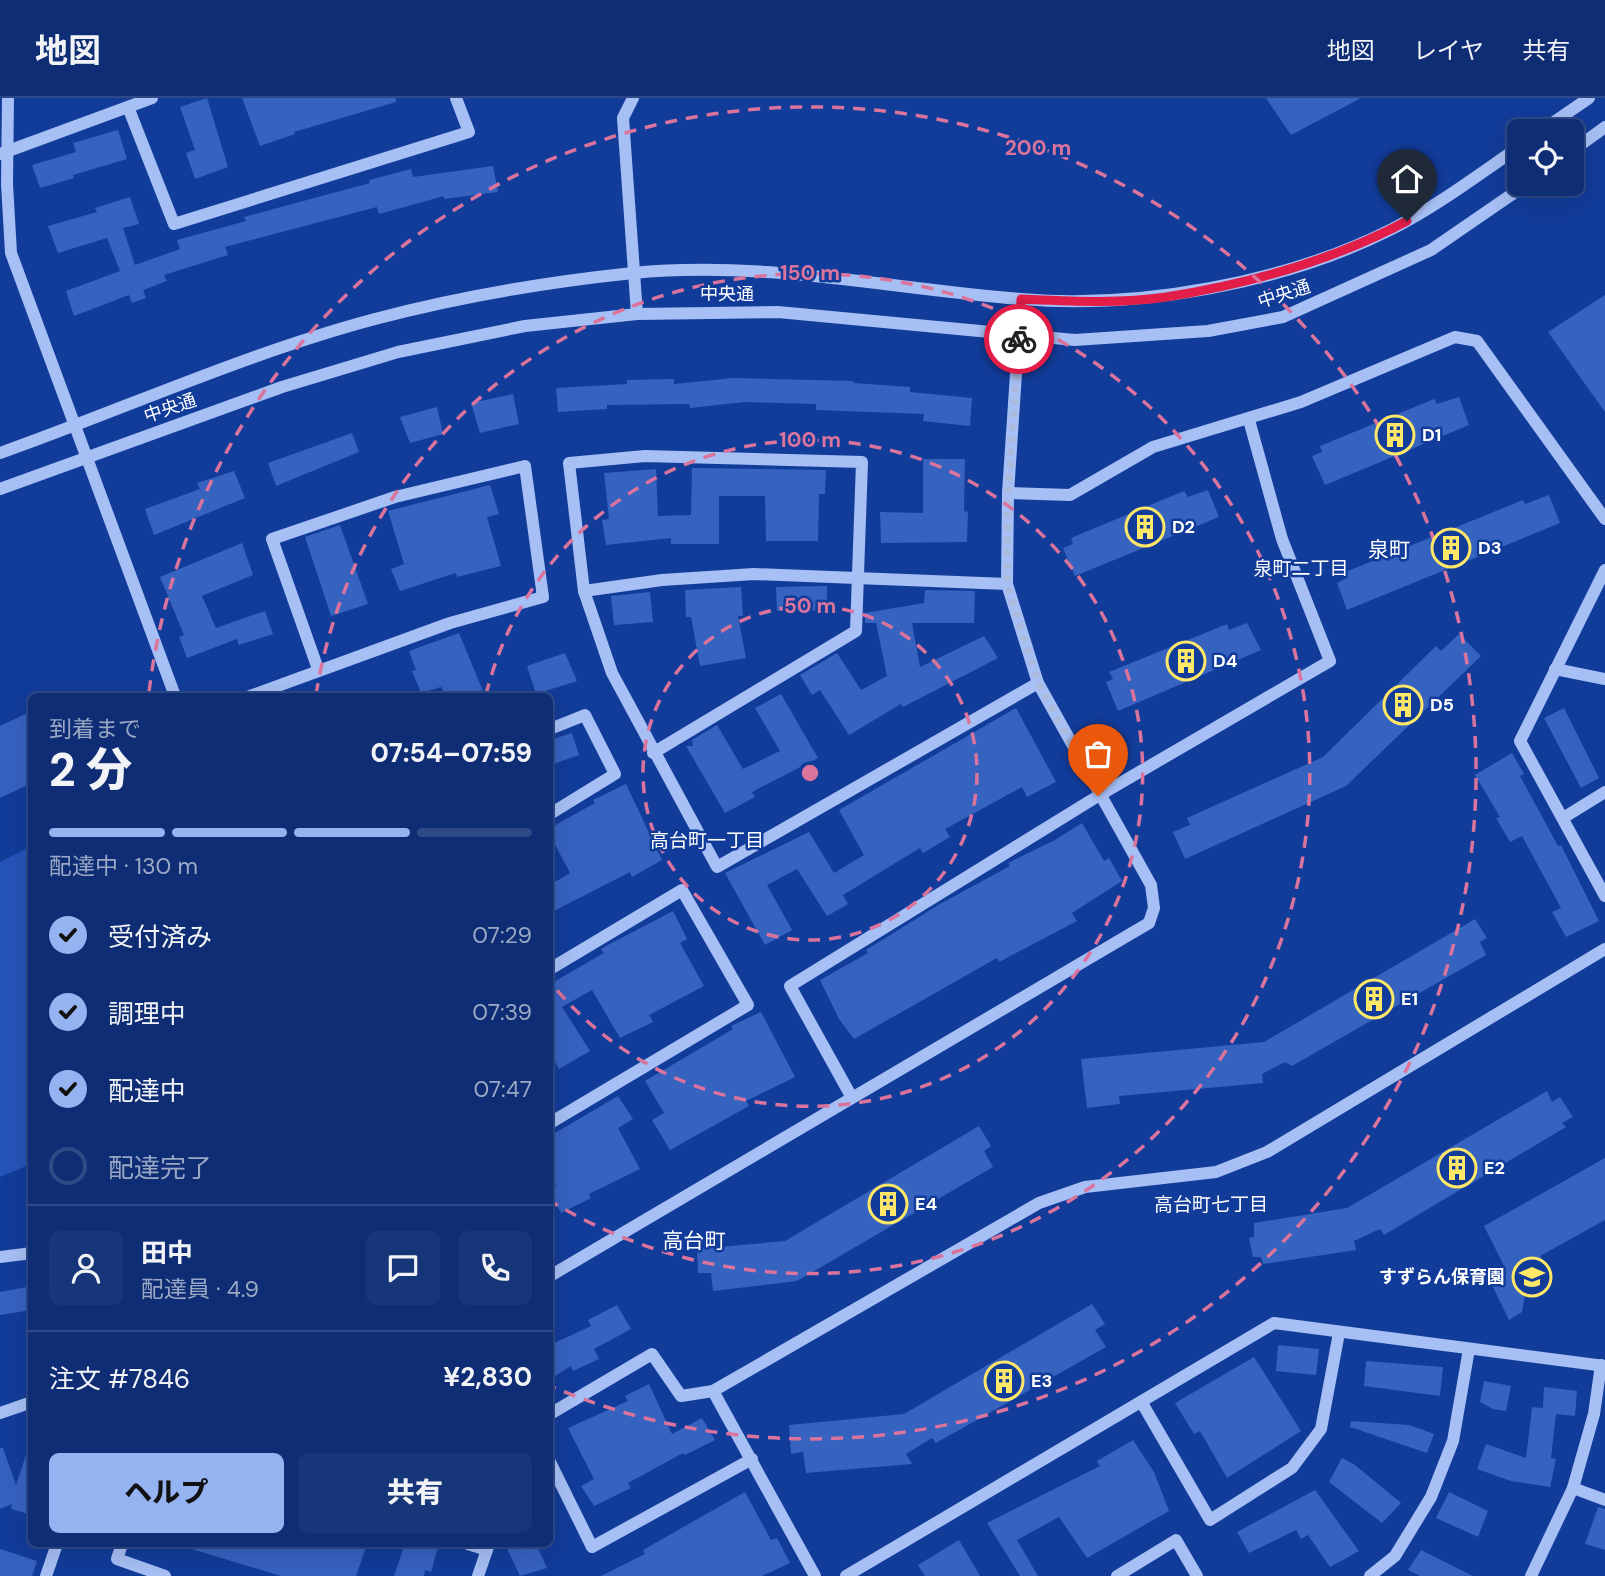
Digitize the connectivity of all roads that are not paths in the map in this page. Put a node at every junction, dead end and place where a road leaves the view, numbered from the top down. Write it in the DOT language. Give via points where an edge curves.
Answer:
graph roads {
  1 [pos="8,98"];
  2 [pos="152,98"];
  3 [pos="456,98"];
  4 [pos="633,98"];
  5 [pos="1589,98"];
  6 [pos="128,107"];
  7 [pos="1558,119"];
  8 [pos="1605,127"];
  9 [pos="1584,142"];
  10 [pos="4,152"];
  11 [pos="1507,155"];
  12 [pos="1510,196"];
  13 [pos="633,273"];
  14 [pos="1021,299"];
  15 [pos="637,314"];
  16 [pos="1019,336"];
  17 [pos="1249,420"];
  18 [pos="75,426"];
  19 [pos="0,453"];
  20 [pos="85,456"];
  21 [pos="0,489"];
  22 [pos="1008,493"];
  23 [pos="1605,519"];
  24 [pos="1605,570"];
  25 [pos="860,578"];
  26 [pos="1007,584"];
  27 [pos="584,591"];
  28 [pos="318,669"];
  29 [pos="1555,669"];
  30 [pos="1605,679"];
  31 [pos="1038,682"];
  32 [pos="174,693"];
  33 [pos="258,693"];
  34 [pos="553,728"];
  35 [pos="653,752"];
  36 [pos="1605,792"];
  37 [pos="1098,796"];
  38 [pos="553,812"];
  39 [pos="1563,818"];
  40 [pos="1605,896"];
  41 [pos="1605,949"];
  42 [pos="553,967"];
  43 [pos="851,1096"];
  44 [pos="553,1121"];
  45 [pos="28,1254"];
  46 [pos="0,1257"];
  47 [pos="553,1274"];
  48 [pos="1339,1333"];
  49 [pos="1469,1349"];
  50 [pos="1603,1365"];
  51 [pos="713,1391"];
  52 [pos="28,1403"];
  53 [pos="1142,1403"];
  54 [pos="553,1412"];
  55 [pos="0,1413"];
  56 [pos="752,1459"];
  57 [pos="553,1468"];
  58 [pos="1573,1488"];
  59 [pos="1605,1500"];
  60 [pos="56,1547"];
  61 [pos="121,1547"];
  62 [pos="488,1547"];
  63 [pos="46,1576"];
  64 [pos="165,1576"];
  65 [pos="478,1576"];
  66 [pos="815,1576"];
  67 [pos="846,1576"];
  68 [pos="1117,1576"];
  69 [pos="1198,1576"];
  70 [pos="1370,1576"];
  71 [pos="1531,1576"];
  1 -- 10 [label="street"];
  2 -- 6 [label="street"];
  3 -- 6 [label="street" via="469,132 174,224"];
  4 -- 13 [label="street" via="623,118"];
  5 -- 7 [label="street"];
  6 -- 10 [label="street"];
  8 -- 9 [label="street"];
  10 -- 18 [label="street" via="11,253"];
  11 -- 14 [label="street, 中央通" via="1388,231 1271,274 1165,297"];
  12 -- 16 [label="street, 中央通" via="1431,250 1283,317 1141,338"];
  13 -- 14 [label="street, 中央通" via="796,274"];
  13 -- 15 [label="street"];
  13 -- 18 [label="street, 中央通" via="483,295 373,320"];
  14 -- 16 [label="street"];
  15 -- 16 [label="street, 中央通" via="778,312"];
  15 -- 20 [label="street, 中央通" via="525,326 398,352"];
  16 -- 22 [label="street"];
  17 -- 22 [label="street" via="1153,447 1070,495"];
  17 -- 23 [label="street" via="1455,337 1477,341"];
  17 -- 37 [label="street" via="1282,539 1329,662"];
  18 -- 19 [label="street, 中央通"];
  18 -- 20 [label="street"];
  20 -- 21 [label="street, 中央通"];
  20 -- 32 [label="street"];
  22 -- 26 [label="street"];
  24 -- 29 [label="street"];
  25 -- 26 [label="street"];
  25 -- 27 [label="street" via="754,575 662,580"];
  25 -- 27 [label="street" via="862,462 645,456 569,463"];
  25 -- 35 [label="street" via="856,631"];
  26 -- 31 [label="street"];
  27 -- 35 [label="street" via="612,673"];
  28 -- 28 [label="street" via="450,623 543,597 525,466 395,497 272,539"];
  28 -- 33 [label="street"];
  29 -- 30 [label="street"];
  29 -- 39 [label="street" via="1520,741"];
  31 -- 35 [label="street" via="717,867"];
  31 -- 37 [label="street"];
  34 -- 38 [label="street" via="585,716 615,774"];
  36 -- 39 [label="street"];
  37 -- 43 [label="street" via="1151,885 1154,908 1149,923"];
  37 -- 43 [label="street" via="790,986"];
  39 -- 40 [label="street"];
  41 -- 51 [label="street" via="1267,1152 1216,1172 1085,1187 1039,1203"];
  42 -- 44 [label="street" via="681,890 748,1004"];
  43 -- 47 [label="street"];
  45 -- 46 [label="street"];
  48 -- 49 [label="street"];
  48 -- 53 [label="street" via="1274,1323"];
  48 -- 53 [label="street" via="1321,1429 1292,1468 1210,1520"];
  49 -- 50 [label="street"];
  49 -- 70 [label="street" via="1453,1441 1432,1497 1395,1556"];
  50 -- 58 [label="street"];
  51 -- 54 [label="street" via="681,1396 652,1354"];
  51 -- 56 [label="street"];
  52 -- 55 [label="street"];
  53 -- 67 [label="street"];
  56 -- 57 [label="street" via="592,1547"];
  56 -- 66 [label="street"];
  58 -- 59 [label="street"];
  58 -- 71 [label="street"];
  60 -- 63 [label="street"];
  61 -- 64 [label="street" via="117,1559"];
  62 -- 65 [label="street"];
  68 -- 69 [label="street" via="1176,1540"];
}
